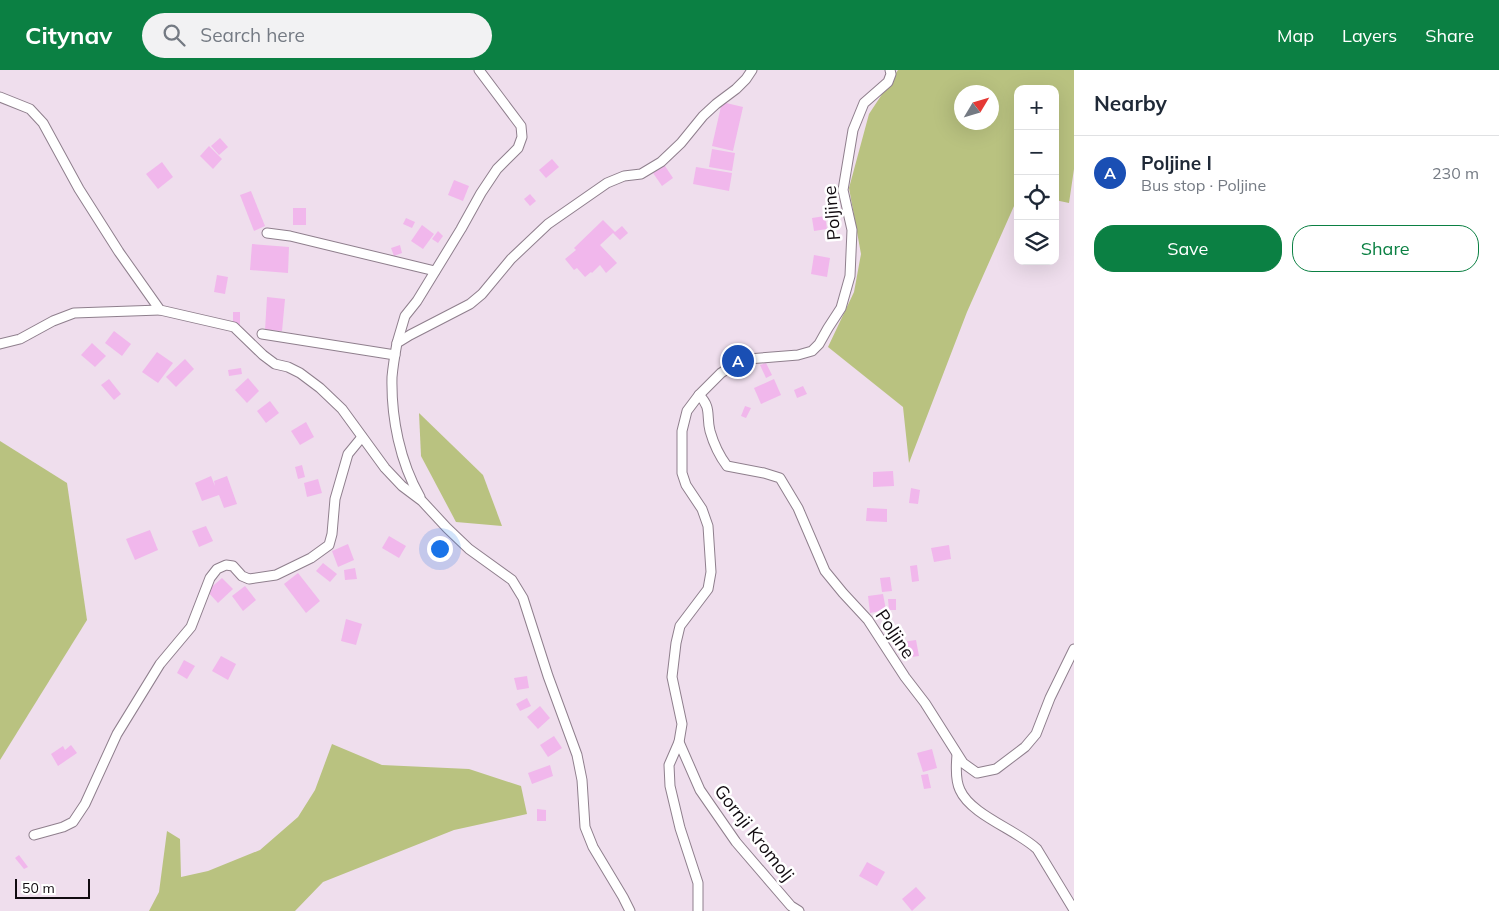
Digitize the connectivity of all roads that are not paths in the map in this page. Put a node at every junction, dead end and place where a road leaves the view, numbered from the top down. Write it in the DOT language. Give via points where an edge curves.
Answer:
graph roads {
  1 [pos="479,70"];
  2 [pos="752,70"];
  3 [pos="890,70"];
  4 [pos="0,97"];
  5 [pos="267,233"];
  6 [pos="435,271"];
  7 [pos="160,310"];
  8 [pos="262,334"];
  9 [pos="396,343"];
  10 [pos="0,344"];
  11 [pos="395,356"];
  12 [pos="699,395"];
  13 [pos="362,437"];
  14 [pos="422,501"];
  15 [pos="1074,649"];
  16 [pos="679,742"];
  17 [pos="957,755"];
  18 [pos="34,835"];
  19 [pos="1074,910"];
  20 [pos="630,911"];
  21 [pos="698,911"];
  22 [pos="798,911"];
  1 -- 6 [label="street" via="521,126 522,137 518,148 497,169 481,193"];
  2 -- 9 [label="street" via="661,162 641,174 607,183 548,224 470,304"];
  3 -- 12 [label="street, Poljine" via="892,74 888,82 864,103 853,130 843,190 852,230 850,276 841,308 812,351 748,359 721,373"];
  4 -- 7 [label="street" via="30,109 43,123 78,189"];
  5 -- 6 [label="street"];
  6 -- 9 [label="street" via="405,316"];
  7 -- 10 [label="street" via="74,313 20,339"];
  7 -- 13 [label="street" via="234,327 263,356 300,373 320,388 342,409"];
  8 -- 11 [label="street"];
  9 -- 11 [label="street"];
  11 -- 14 [label="street" via="392,378 394,417 411,481"];
  12 -- 16 [label="street, Poljine" via="687,411 682,431 682,473 708,526 711,572 708,589 680,626 676,643 672,677 682,724"];
  12 -- 17 [label="street, Poljine" via="709,410 709,429 717,453 727,466 780,478 798,508 825,571 868,620"];
  13 -- 14 [label="street" via="385,468"];
  13 -- 18 [label="street" via="348,454 335,499 329,545 276,576 249,579 233,566 217,569 210,578 191,627 160,664 117,734 85,804 73,822"];
  14 -- 20 [label="street" via="469,549 512,580 523,598 576,755 582,780 585,827"];
  15 -- 17 [label="street, Poljine" via="1036,734 1025,747 996,769 977,773 963,764"];
  16 -- 21 [label="street, Poljine" via="669,765 670,786 698,883"];
  16 -- 22 [label="street, Gornji Kromolj" via="700,790 736,842"];
  17 -- 19 [label="street" via="960,790 968,801 1031,842"];
}
